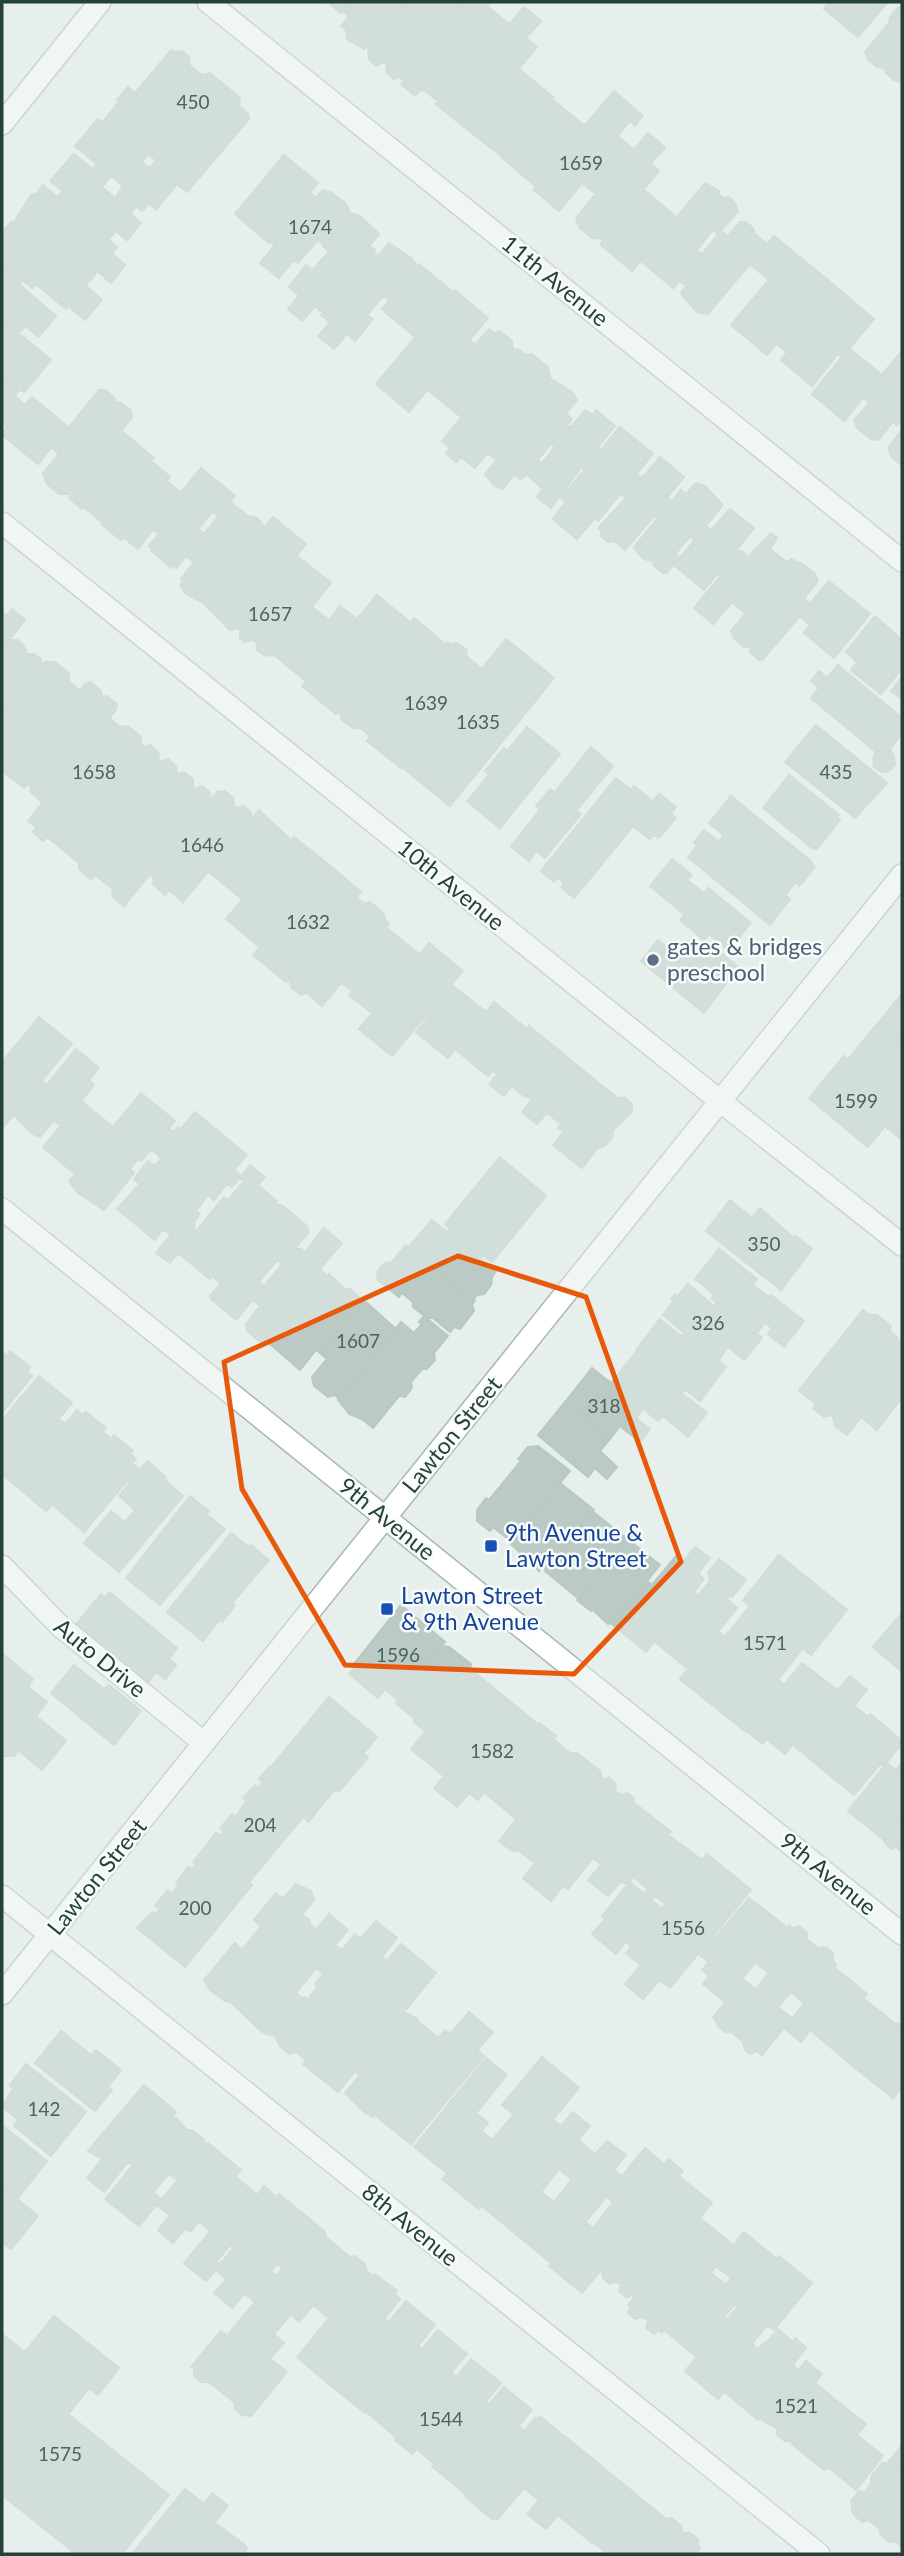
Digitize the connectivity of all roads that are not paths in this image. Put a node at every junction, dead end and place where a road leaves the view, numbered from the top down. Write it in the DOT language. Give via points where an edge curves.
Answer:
graph roads {
  1 [pos="100,2"];
  2 [pos="208,2"];
  3 [pos="2,124"];
  4 [pos="2,523"];
  5 [pos="902,561"];
  6 [pos="902,875"];
  7 [pos="720,1101"];
  8 [pos="2,1209"];
  9 [pos="902,1245"];
  10 [pos="385,1518"];
  11 [pos="2,1566"];
  12 [pos="204,1743"];
  13 [pos="2,1896"];
  14 [pos="50,1934"];
  15 [pos="902,1934"];
  16 [pos="2,1994"];
  17 [pos="819,2554"];
  1 -- 3 [label="street"];
  2 -- 5 [label="street, 11th Avenue"];
  4 -- 7 [label="street, 10th Avenue"];
  6 -- 7 [label="street, Lawton Street"];
  7 -- 9 [label="street, 10th Avenue"];
  7 -- 10 [label="street, Lawton Street"];
  8 -- 10 [label="street, 9th Avenue"];
  10 -- 12 [label="street, Lawton Street"];
  10 -- 15 [label="street, 9th Avenue"];
  11 -- 12 [label="street, Auto Drive" via="60,1626"];
  12 -- 14 [label="street, Lawton Street"];
  13 -- 14 [label="street, 8th Avenue"];
  14 -- 16 [label="street, Lawton Street"];
  14 -- 17 [label="street, 8th Avenue"];
}
